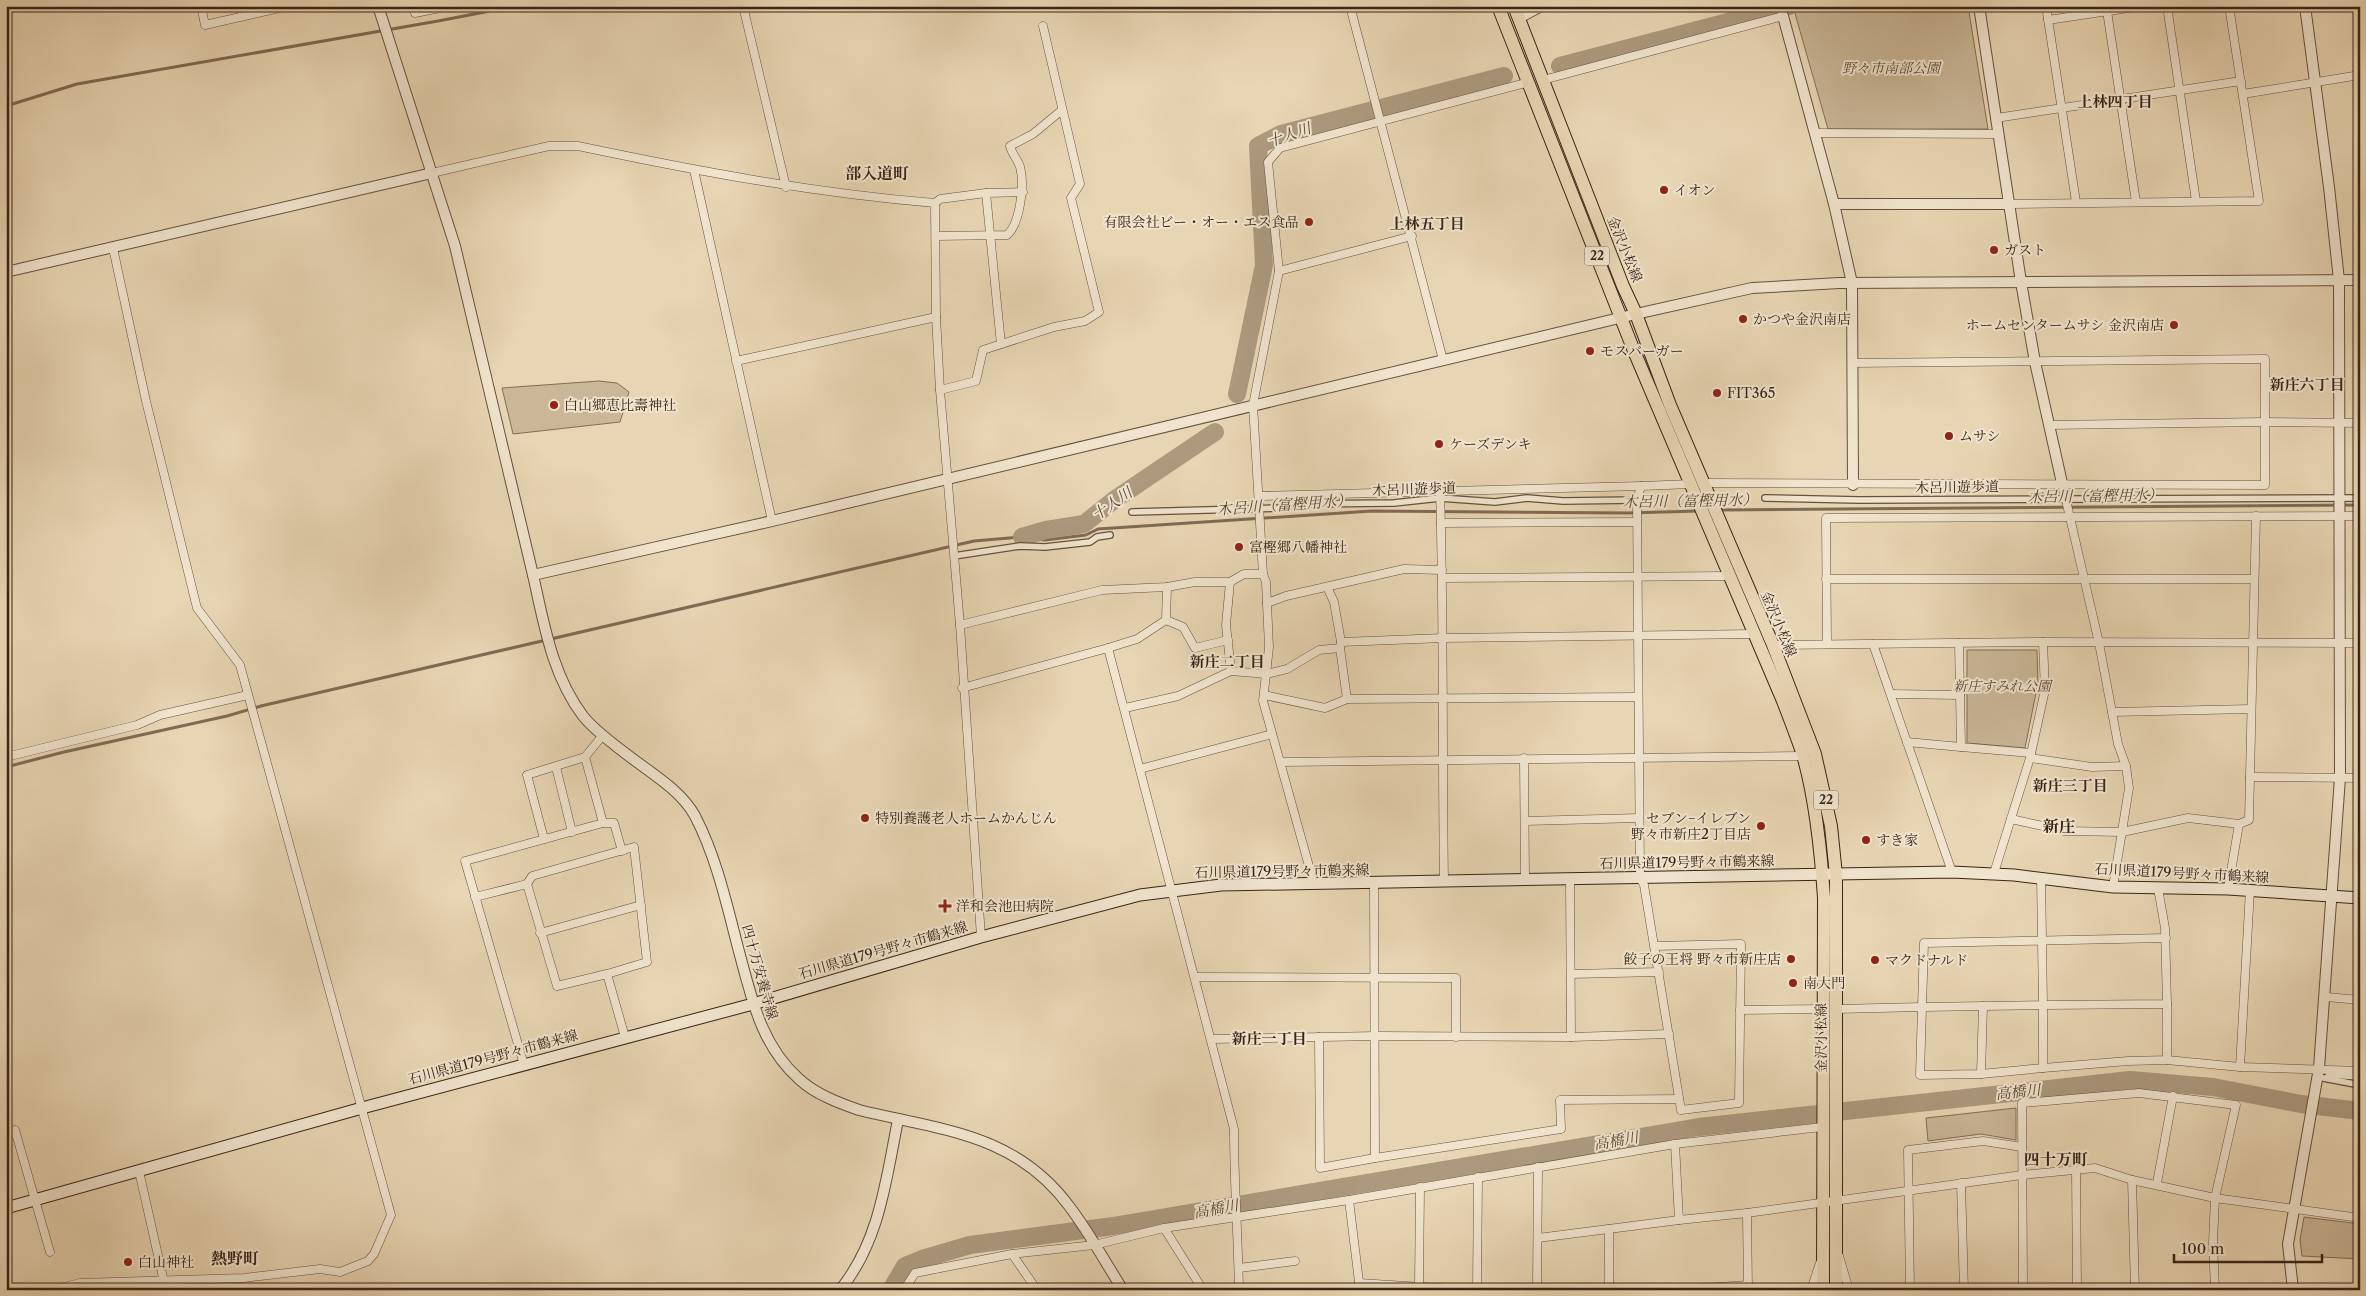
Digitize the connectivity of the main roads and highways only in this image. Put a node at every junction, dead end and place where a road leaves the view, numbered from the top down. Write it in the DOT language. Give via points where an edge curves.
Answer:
graph roads {
  1 [pos="1498,6"];
  2 [pos="1517,12"];
  3 [pos="1696,483"];
  4 [pos="1708,510"];
  5 [pos="1822,875"];
  6 [pos="1836,875"];
  7 [pos="2360,898"];
  8 [pos="6,1208"];
  9 [pos="1823,1290"];
  10 [pos="1836,1290"];
  1 -- 3 [label="main road, 金沢小松線 / 22" via="1621,318"];
  2 -- 3 [label="main road, 金沢小松線 / 22" via="1636,314"];
  3 -- 4 [label="main road, 金沢小松線 / 22"];
  4 -- 5 [label="main road, 金沢小松線 / 22" via="1730,576 1783,700 1803,756"];
  4 -- 6 [label="main road, 金沢小松線 / 22" via="1773,645 1815,754 1831,826"];
  5 -- 6 [label="main road, 石川県道179号野々市鶴来線"];
  5 -- 8 [label="main road, 石川県道179号野々市鶴来線" via="1221,885 1140,895"];
  5 -- 9 [label="main road, 金沢小松線 / 22"];
  6 -- 7 [label="main road, 石川県道179号野々市鶴来線" via="1994,873 2112,887 2228,889"];
  6 -- 10 [label="main road, 金沢小松線 / 22"];
}
